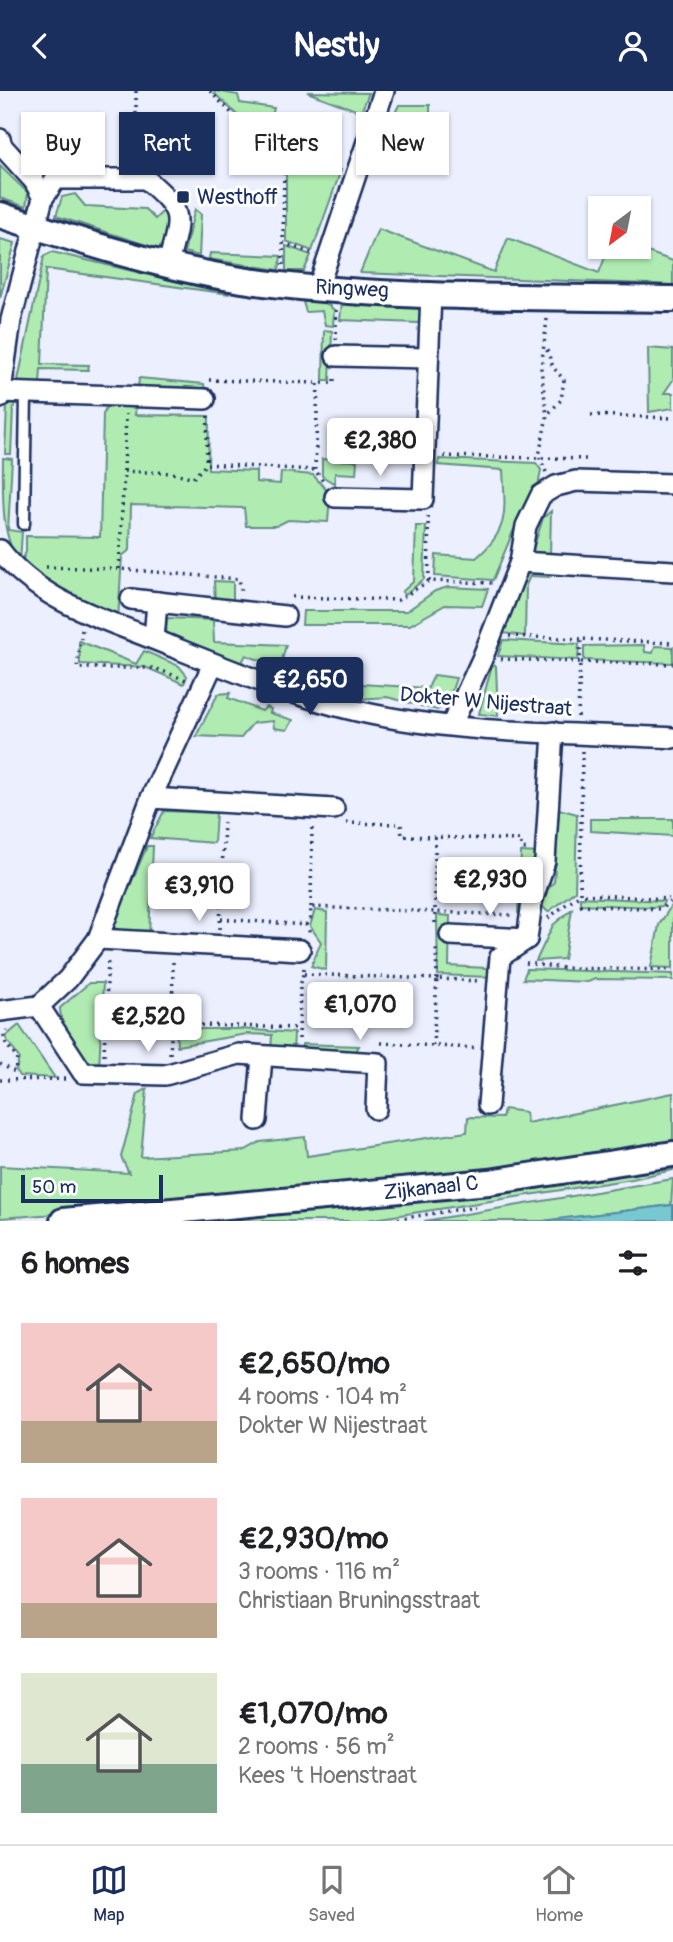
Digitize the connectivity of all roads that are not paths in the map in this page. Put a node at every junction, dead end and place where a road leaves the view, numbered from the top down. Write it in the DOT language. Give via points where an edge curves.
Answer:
graph roads {
  1 [pos="384,91"];
  2 [pos="0,139"];
  3 [pos="43,198"];
  4 [pos="0,215"];
  5 [pos="38,227"];
  6 [pos="168,264"];
  7 [pos="327,289"];
  8 [pos="431,293"];
  9 [pos="673,299"];
  10 [pos="335,356"];
  11 [pos="428,358"];
  12 [pos="1,392"];
  13 [pos="26,393"];
  14 [pos="0,398"];
  15 [pos="205,399"];
  16 [pos="673,484"];
  17 [pos="335,497"];
  18 [pos="24,524"];
  19 [pos="0,550"];
  20 [pos="520,562"];
  21 [pos="673,571"];
  22 [pos="131,599"];
  23 [pos="157,602"];
  24 [pos="285,616"];
  25 [pos="154,639"];
  26 [pos="213,664"];
  27 [pos="452,724"];
  28 [pos="553,732"];
  29 [pos="673,737"];
  30 [pos="151,798"];
  31 [pos="336,816"];
  32 [pos="440,933"];
  33 [pos="524,935"];
  34 [pos="104,939"];
  35 [pos="303,957"];
  36 [pos="38,1006"];
  37 [pos="4,1019"];
  38 [pos="262,1056"];
  39 [pos="488,1105"];
  40 [pos="376,1109"];
  41 [pos="257,1120"];
  42 [pos="673,1154"];
  43 [pos="63,1221"];
  1 -- 7 [label="street" via="328,259"];
  2 -- 3 [label="street"];
  3 -- 5 [label="street"];
  3 -- 6 [label="street" via="57,179 146,179 174,204 178,216"];
  4 -- 5 [label="street"];
  5 -- 6 [label="street, Ringweg"];
  5 -- 12 [label="street" via="11,320"];
  6 -- 7 [label="street, Ringweg" via="240,280"];
  7 -- 8 [label="street, Ringweg"];
  8 -- 9 [label="street, Ringweg"];
  8 -- 11 [label="street"];
  10 -- 11 [label="street"];
  11 -- 17 [label="street" via="423,499"];
  12 -- 13 [label="street"];
  12 -- 14 [label="street"];
  13 -- 15 [label="street"];
  13 -- 18 [label="lane"];
  16 -- 20 [label="street" via="576,481 556,486 541,495 526,526"];
  19 -- 25 [label="street, Dokter W Nijestraat" via="35,586 88,615"];
  20 -- 21 [label="street"];
  20 -- 27 [label="street"];
  22 -- 23 [label="street"];
  23 -- 24 [label="street"];
  23 -- 25 [label="street"];
  25 -- 26 [label="street, Dokter W Nijestraat"];
  26 -- 27 [label="street, Dokter W Nijestraat" via="356,711"];
  26 -- 30 [label="street"];
  27 -- 28 [label="street, Dokter W Nijestraat"];
  28 -- 29 [label="street, Dokter W Nijestraat"];
  28 -- 33 [label="street" via="546,849"];
  30 -- 31 [label="street" via="313,808"];
  30 -- 34 [label="street"];
  32 -- 33 [label="street"];
  33 -- 39 [label="street" via="500,957"];
  34 -- 35 [label="street" via="219,945"];
  34 -- 36 [label="street"];
  36 -- 37 [label="street"];
  36 -- 38 [label="street" via="83,1073 169,1074 239,1054"];
  38 -- 40 [label="street" via="378,1063"];
  38 -- 41 [label="street"];
  42 -- 43 [label="street, Zijkanaal C" via="489,1182"];
}
